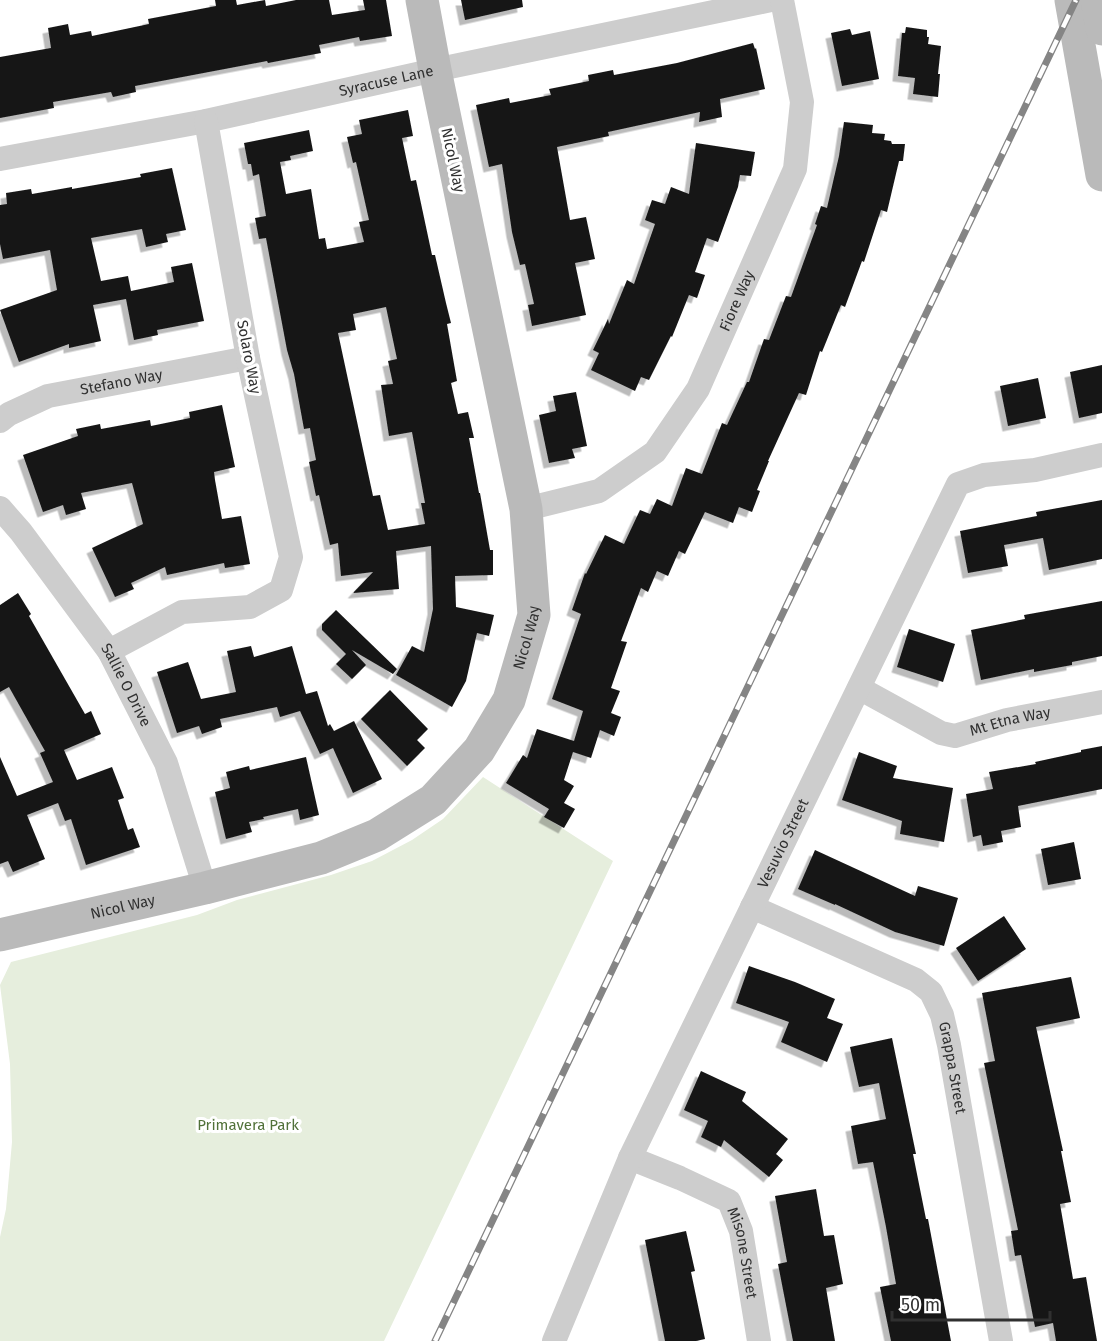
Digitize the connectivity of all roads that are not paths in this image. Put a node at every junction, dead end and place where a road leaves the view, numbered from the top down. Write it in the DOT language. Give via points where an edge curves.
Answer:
graph roads {
  1 [pos="422,0"];
  2 [pos="771,0"];
  3 [pos="782,0"];
  4 [pos="1071,0"];
  5 [pos="1097,0"];
  6 [pos="1102,29"];
  7 [pos="435,70"];
  8 [pos="206,121"];
  9 [pos="0,159"];
  10 [pos="1102,175"];
  11 [pos="249,358"];
  12 [pos="0,422"];
  13 [pos="1102,455"];
  14 [pos="0,508"];
  15 [pos="526,509"];
  16 [pos="109,651"];
  17 [pos="859,687"];
  18 [pos="1102,702"];
  19 [pos="205,888"];
  20 [pos="752,907"];
  21 [pos="0,935"];
  22 [pos="630,1158"];
  23 [pos="554,1341"];
  24 [pos="759,1341"];
  25 [pos="1001,1341"];
  1 -- 7 [label="street, Nicol Way"];
  2 -- 7 [label="street, Syracuse Lane"];
  3 -- 15 [label="street, Fiore Way" via="802,102 795,168 698,389 655,452 599,491"];
  4 -- 10 [label="street"];
  5 -- 6 [label="street"];
  7 -- 8 [label="street, Syracuse Lane"];
  7 -- 15 [label="street, Nicol Way"];
  8 -- 9 [label="street, Syracuse Lane"];
  8 -- 11 [label="street, Solaro Way"];
  11 -- 12 [label="street, Stefano Way" via="48,396"];
  11 -- 16 [label="street, Solaro Way" via="291,557 281,590 250,607 182,612"];
  13 -- 17 [label="street, Vesuvio Street" via="1035,470 984,475 958,484"];
  14 -- 16 [label="street, Sallie O Drive"];
  15 -- 19 [label="street, Nicol Way" via="534,615 509,700 478,750 433,800 377,835 321,858"];
  16 -- 19 [label="street, Sallie O Drive" via="166,764"];
  17 -- 18 [label="street, Mt Etna Way" via="941,733 955,736 1007,720"];
  17 -- 20 [label="street, Vesuvio Street"];
  19 -- 21 [label="street, Nicol Way"];
  20 -- 22 [label="street, Vesuvio Street"];
  20 -- 25 [label="street, Grappa Street" via="916,980 932,992 949,1045"];
  22 -- 23 [label="street, Vesuvio Street"];
  22 -- 24 [label="street, Misone Street" via="729,1201 741,1231"];
}
